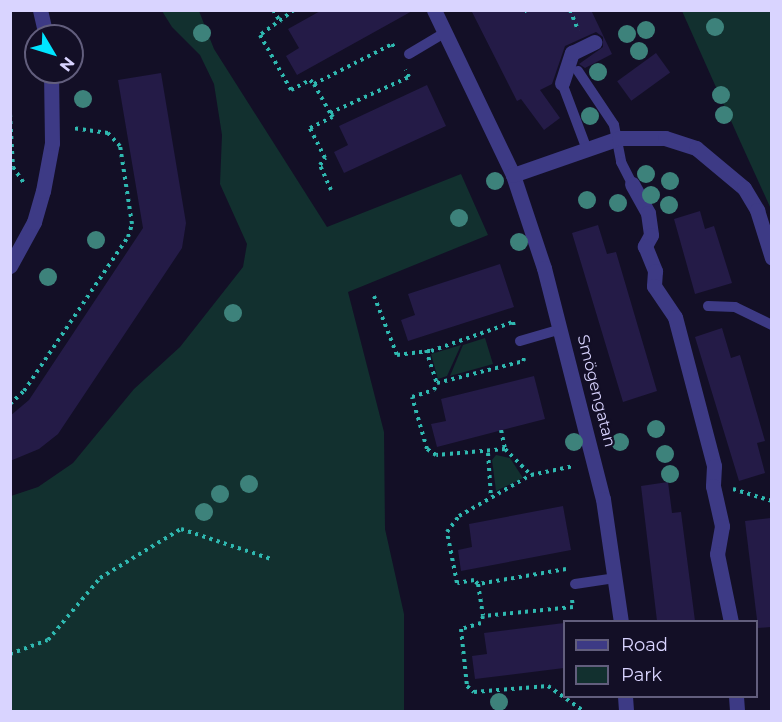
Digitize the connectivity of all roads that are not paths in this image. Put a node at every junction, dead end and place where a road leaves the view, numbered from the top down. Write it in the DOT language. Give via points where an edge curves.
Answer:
graph roads {
  1 [pos="434,10"];
  2 [pos="446,32"];
  3 [pos="595,42"];
  4 [pos="405,57"];
  5 [pos="578,71"];
  6 [pos="562,83"];
  7 [pos="51,84"];
  8 [pos="619,138"];
  9 [pos="586,147"];
  10 [pos="513,176"];
  11 [pos="632,184"];
  12 [pos="771,258"];
  13 [pos="10,266"];
  14 [pos="708,306"];
  15 [pos="771,325"];
  16 [pos="561,329"];
  17 [pos="519,342"];
  18 [pos="615,578"];
  19 [pos="572,581"];
  20 [pos="621,620"];
  21 [pos="731,620"];
  1 -- 2 [label="street, Smögengatan"];
  2 -- 4 [label="lane"];
  2 -- 10 [label="street, Smögengatan"];
  3 -- 6 [label="street" via="572,53"];
  5 -- 8 [label="lane"];
  6 -- 9 [label="lane"];
  7 -- 13 [label="street" via="53,126 41,200 34,222"];
  8 -- 9 [label="street"];
  8 -- 11 [label="lane" via="621,162"];
  8 -- 12 [label="street" via="665,138 696,148 722,167 744,188 757,210"];
  9 -- 10 [label="street"];
  10 -- 16 [label="street, Smögengatan"];
  11 -- 21 [label="street" via="648,213 651,235 645,246 655,271 654,286 675,317 714,466 713,486 722,526 717,554"];
  14 -- 15 [label="lane" via="735,307"];
  16 -- 17 [label="lane"];
  16 -- 18 [label="street, Smögengatan" via="603,499"];
  18 -- 19 [label="lane"];
  18 -- 20 [label="street, Smögengatan"];
}
